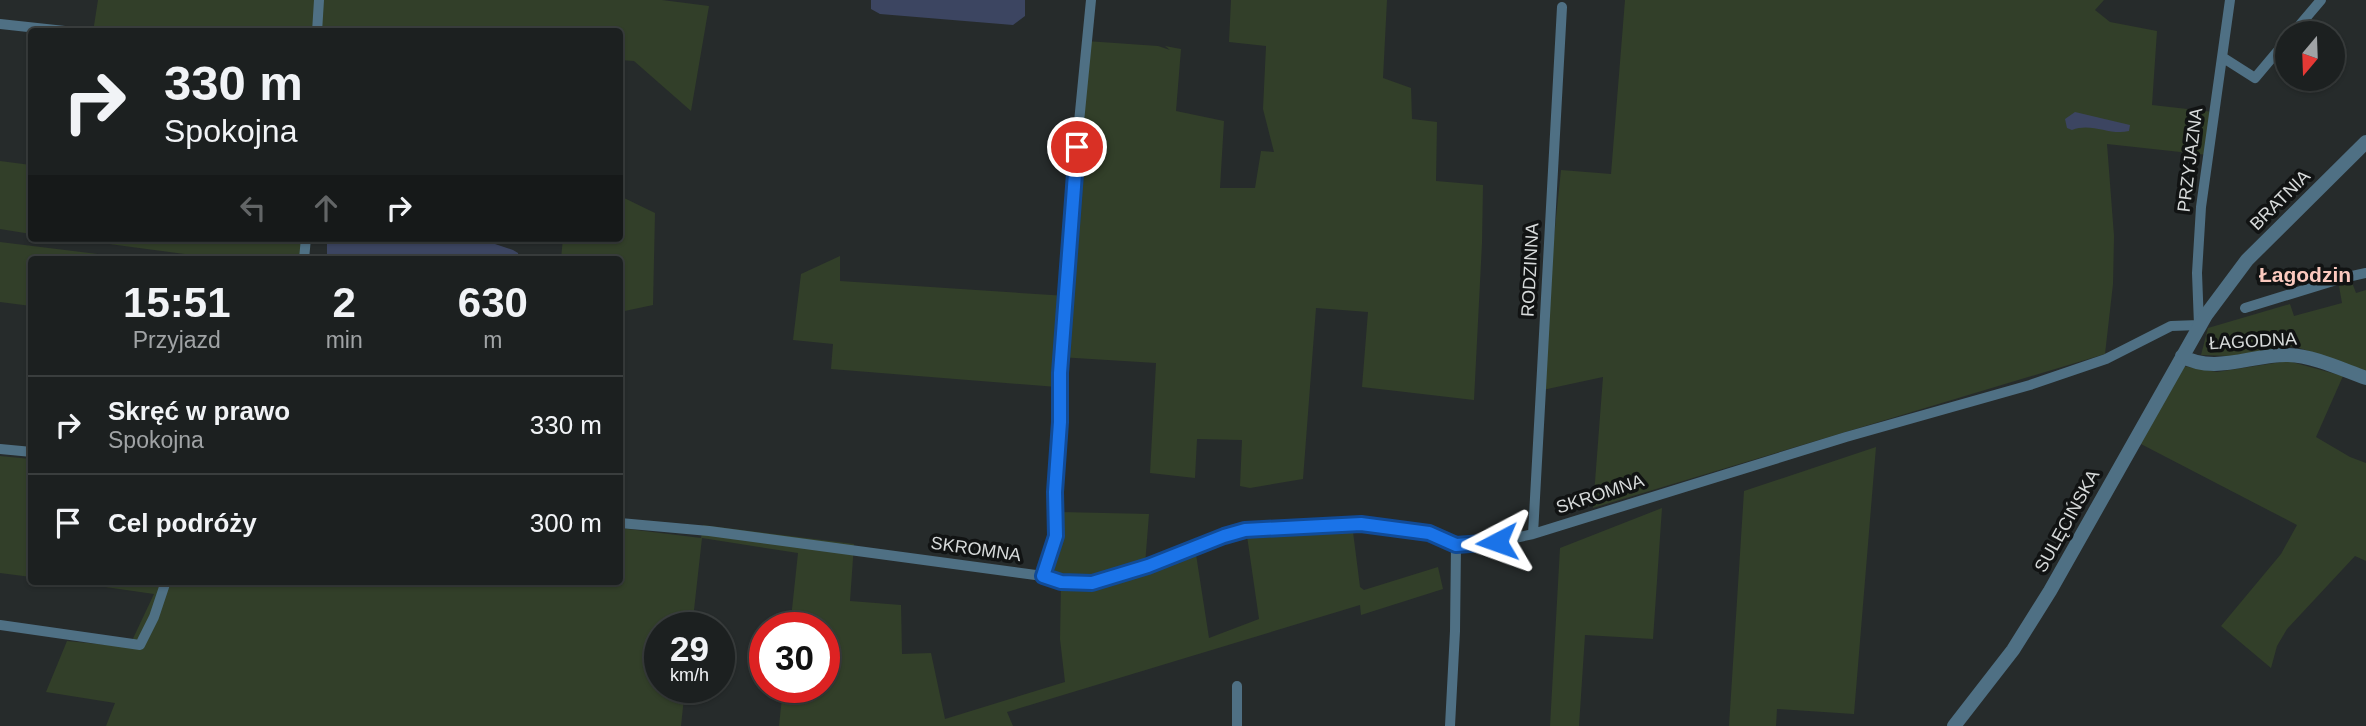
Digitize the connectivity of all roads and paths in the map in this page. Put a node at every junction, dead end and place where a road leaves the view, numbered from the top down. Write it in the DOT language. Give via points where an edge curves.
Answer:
graph roads {
  1 [pos="319,0"];
  2 [pos="1090,0"];
  3 [pos="2230,0"];
  4 [pos="2321,0"];
  5 [pos="1562,7"];
  6 [pos="2303,21"];
  7 [pos="0,24"];
  8 [pos="37,28"];
  9 [pos="317,28"];
  10 [pos="2275,54"];
  11 [pos="2222,57"];
  12 [pos="2366,142"];
  13 [pos="2366,273"];
  14 [pos="2245,308"];
  15 [pos="2199,325"];
  16 [pos="2182,356"];
  17 [pos="2366,378"];
  18 [pos="0,449"];
  19 [pos="28,452"];
  20 [pos="623,523"];
  21 [pos="1533,534"];
  22 [pos="1456,545"];
  23 [pos="1043,576"];
  24 [pos="165,585"];
  25 [pos="0,625"];
  26 [pos="1237,686"];
  27 [pos="1237,726"];
  28 [pos="1450,726"];
  29 [pos="1954,726"];
  1 -- 9 [label="street"];
  2 -- 23 [label="street" via="1060,373 1056,536"];
  3 -- 11 [label="street, PRZYJAZNA"];
  4 -- 6 [label="street"];
  5 -- 21 [label="street, RODZINNA"];
  7 -- 8 [label="street"];
  10 -- 11 [label="street" via="2255,78"];
  11 -- 15 [label="street, PRZYJAZNA" via="2201,207"];
  12 -- 15 [label="street, BRATNIA" via="2247,260"];
  13 -- 14 [label="street"];
  15 -- 16 [label="street, SULĘCIŃSKA"];
  15 -- 21 [label="street, SKROMNA" via="2171,326 2106,359 2030,384"];
  16 -- 17 [label="street, ŁAGODNA" via="2192,362 2222,363 2289,355"];
  16 -- 29 [label="street, SULĘCIŃSKA" via="2039,610"];
  18 -- 19 [label="street"];
  20 -- 23 [label="street, SKROMNA" via="709,530"];
  21 -- 22 [label="street, SKROMNA"];
  22 -- 23 [label="street, SKROMNA" via="1429,533 1361,524 1245,530 1092,583"];
  22 -- 28 [label="street"];
  24 -- 25 [label="street" via="140,645"];
  26 -- 27 [label="street"];
}
